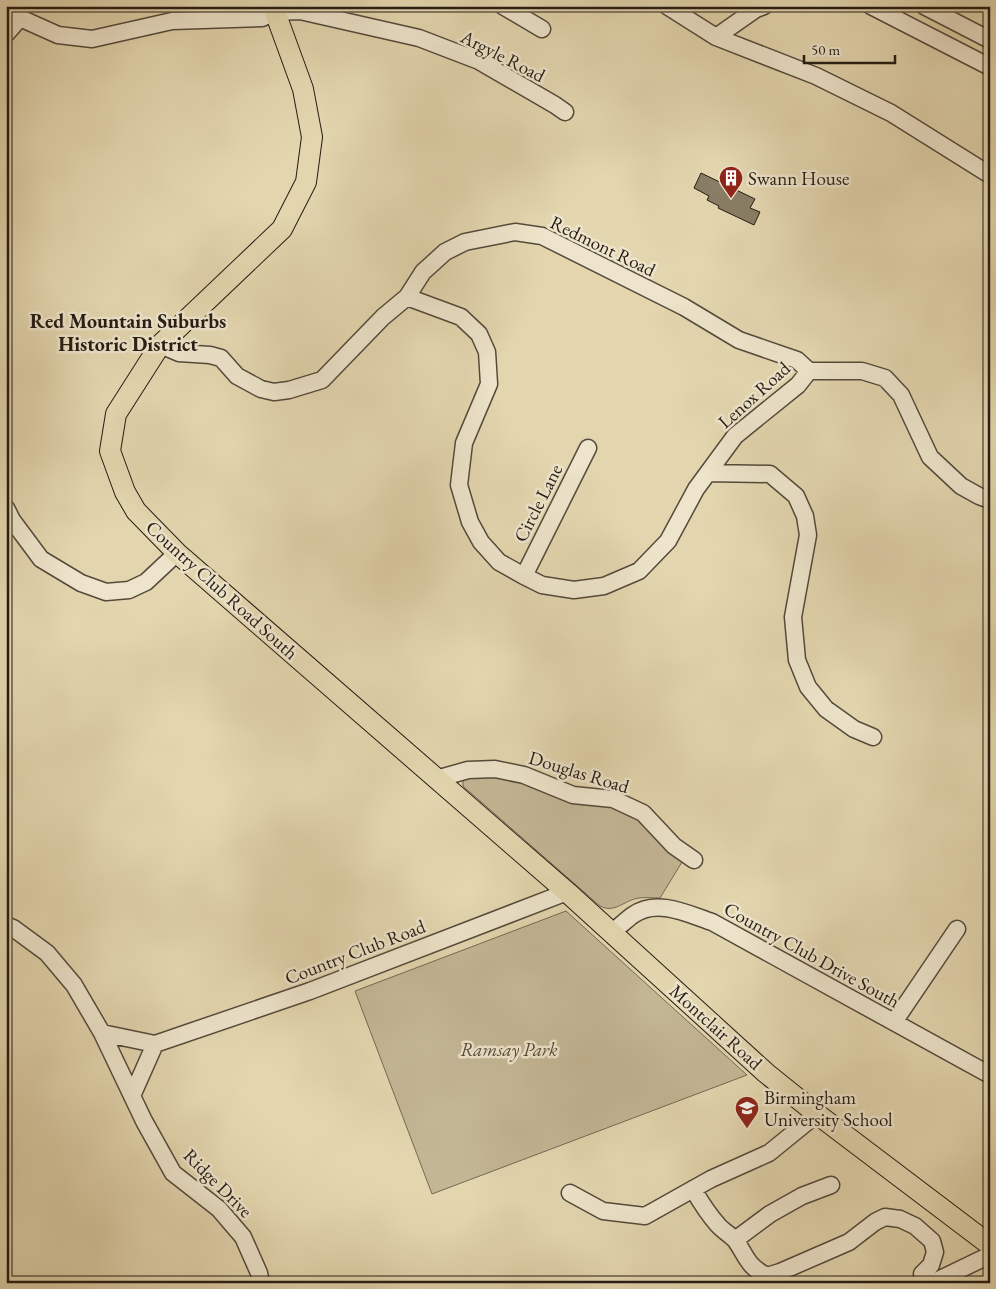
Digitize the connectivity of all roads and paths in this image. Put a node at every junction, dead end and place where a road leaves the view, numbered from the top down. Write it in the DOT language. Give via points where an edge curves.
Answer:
graph roads {
  1 [pos="503,6"];
  2 [pos="667,6"];
  3 [pos="764,6"];
  4 [pos="871,6"];
  5 [pos="924,6"];
  6 [pos="275,9"];
  7 [pos="16,12"];
  8 [pos="542,29"];
  9 [pos="6,34"];
  10 [pos="716,37"];
  11 [pos="990,40"];
  12 [pos="990,66"];
  13 [pos="565,112"];
  14 [pos="990,175"];
  15 [pos="407,297"];
  16 [pos="160,345"];
  17 [pos="809,371"];
  18 [pos="588,448"];
  19 [pos="708,472"];
  20 [pos="990,500"];
  21 [pos="6,508"];
  22 [pos="177,554"];
  23 [pos="524,576"];
  24 [pos="873,737"];
  25 [pos="436,779"];
  26 [pos="694,860"];
  27 [pos="567,892"];
  28 [pos="6,925"];
  29 [pos="957,929"];
  30 [pos="612,932"];
  31 [pos="894,1022"];
  32 [pos="102,1033"];
  33 [pos="155,1044"];
  34 [pos="990,1075"];
  35 [pos="132,1096"];
  36 [pos="817,1114"];
  37 [pos="831,1185"];
  38 [pos="693,1189"];
  39 [pos="570,1193"];
  40 [pos="735,1240"];
  41 [pos="990,1245"];
  42 [pos="990,1255"];
  43 [pos="927,1278"];
  44 [pos="262,1283"];
  1 -- 8 [label="street"];
  2 -- 10 [label="street"];
  3 -- 10 [label="street"];
  4 -- 12 [label="street"];
  5 -- 11 [label="street"];
  6 -- 7 [label="street, Argyle Road" via="262,18 172,21 92,39 58,35"];
  6 -- 13 [label="street, Argyle Road" via="300,11 418,38 479,62"];
  6 -- 16 [label="main road, Country Club Road South" via="303,89 312,137 306,182 282,229"];
  7 -- 9 [label="street"];
  10 -- 14 [label="street" via="816,76 891,114"];
  15 -- 16 [label="street, Redmont Road" via="322,380 290,390 274,392 260,389 237,376 221,358 179,353"];
  15 -- 17 [label="street, Redmont Road" via="423,272 445,252 466,242 515,232 542,236 684,308 739,340 797,360"];
  15 -- 23 [label="street, Lenox Road" via="461,317 479,334 487,352 489,384 464,443 459,485 470,522 481,542 499,562"];
  16 -- 22 [label="main road, Country Club Road South" via="116,414 110,451 124,492 136,511"];
  17 -- 19 [label="street, Lenox Road" via="798,385 735,436"];
  17 -- 20 [label="street" via="862,370 885,378 901,395 930,457 961,486"];
  18 -- 23 [label="street, Circle Lane"];
  19 -- 23 [label="street, Lenox Road" via="668,540 639,571 604,586 574,590 542,585"];
  19 -- 24 [label="street" via="770,474 796,496 805,516 808,535 793,617 797,660 808,687 826,709 854,729"];
  21 -- 22 [label="street" via="41,559 81,583 106,592 129,590 146,582"];
  22 -- 25 [label="main road, Country Club Road South"];
  25 -- 26 [label="street, Douglas Road" via="468,770 495,769 524,776 573,795 612,800 643,813 674,846"];
  25 -- 27 [label="main road, Country Club Road South"];
  27 -- 30 [label="main road, Montclair Road"];
  27 -- 33 [label="street, Country Club Road" via="310,991"];
  28 -- 32 [label="street, Ridge Drive" via="47,953 74,985"];
  29 -- 31 [label="street"];
  30 -- 31 [label="street, Country Club Drive South" via="634,914 649,908 669,908 712,922"];
  30 -- 36 [label="main road, Montclair Road" via="766,1073"];
  31 -- 34 [label="street, Country Club Drive South"];
  32 -- 33 [label="street"];
  32 -- 35 [label="street, Ridge Drive"];
  33 -- 35 [label="street"];
  35 -- 44 [label="street, Ridge Drive" via="173,1172 219,1209 243,1237"];
  36 -- 38 [label="street" via="769,1153"];
  36 -- 41 [label="main road, Montclair Road"];
  37 -- 40 [label="street" via="802,1196 770,1214"];
  38 -- 39 [label="street" via="645,1216 604,1211"];
  38 -- 40 [label="street" via="716,1223"];
  40 -- 43 [label="street" via="747,1260 767,1276 849,1242 885,1217 900,1219 932,1241 935,1252"];
  42 -- 43 [label="street"];
}
